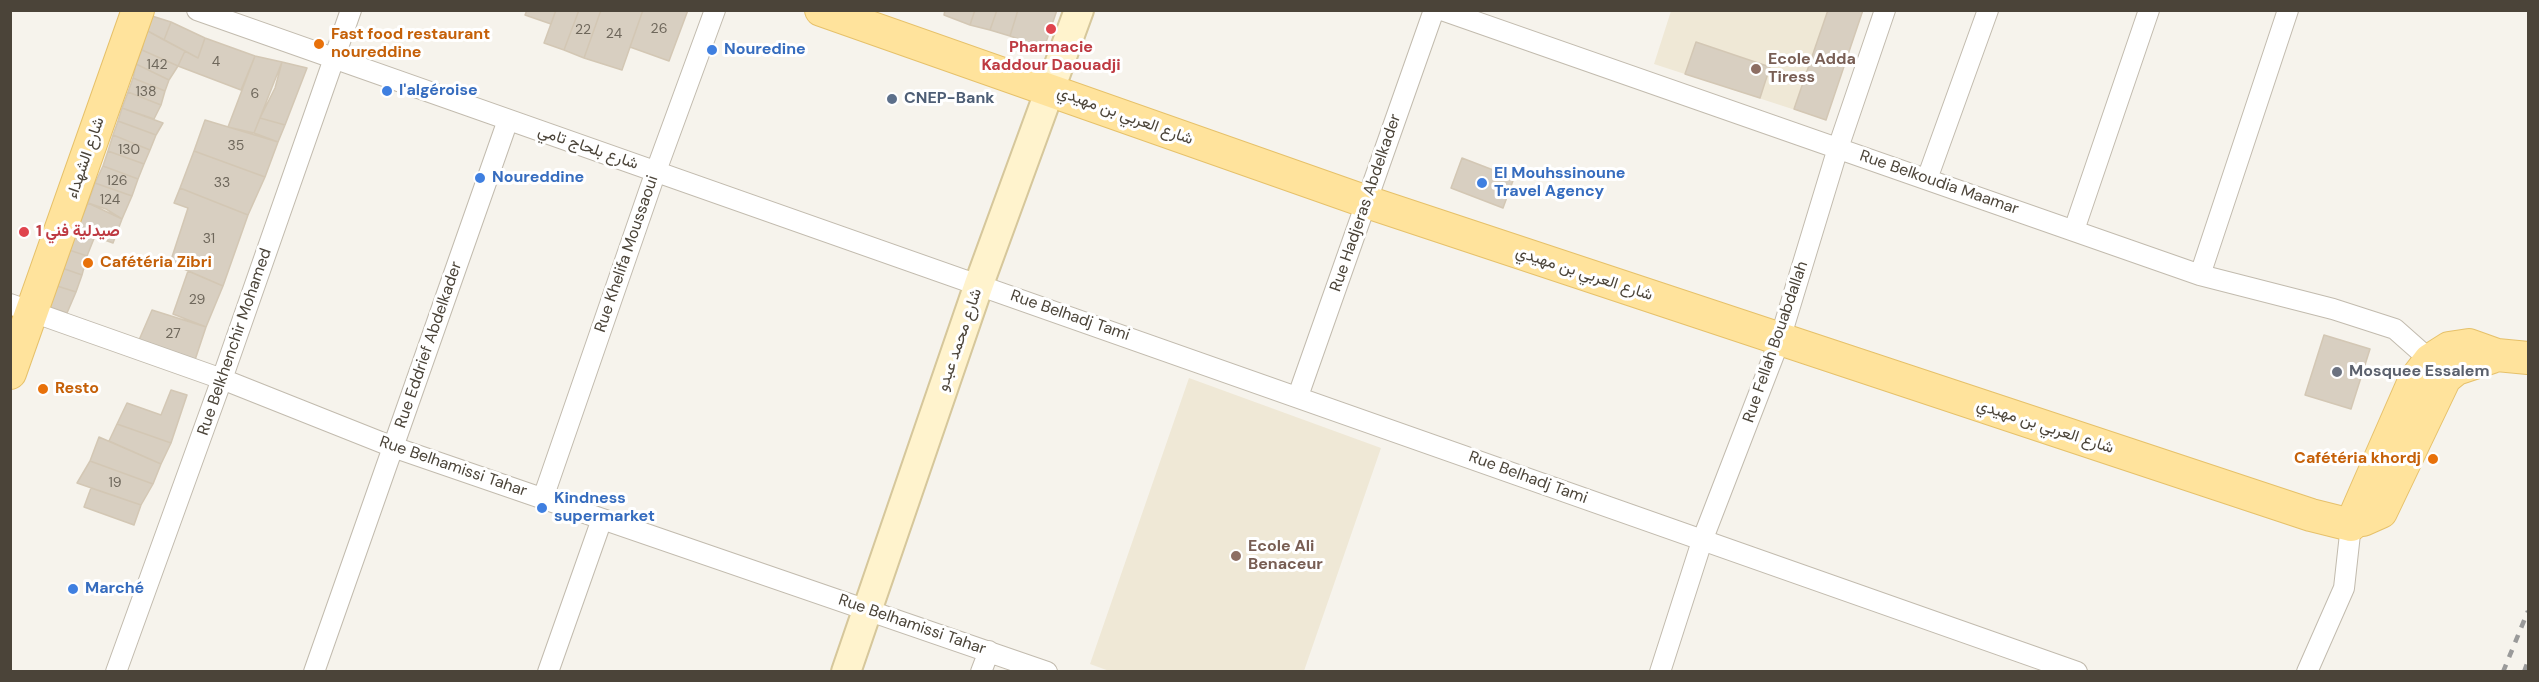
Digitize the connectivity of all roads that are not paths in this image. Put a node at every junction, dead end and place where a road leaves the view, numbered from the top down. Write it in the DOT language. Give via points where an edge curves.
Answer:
graph roads {
  1 [pos="138,10"];
  2 [pos="197,10"];
  3 [pos="351,10"];
  4 [pos="715,10"];
  5 [pos="821,10"];
  6 [pos="1079,10"];
  7 [pos="1434,10"];
  8 [pos="1442,10"];
  9 [pos="1885,10"];
  10 [pos="1988,10"];
  11 [pos="2150,10"];
  12 [pos="2288,10"];
  13 [pos="333,59"];
  14 [pos="1051,90"];
  15 [pos="508,120"];
  16 [pos="1838,148"];
  17 [pos="656,171"];
  18 [pos="1928,179"];
  19 [pos="1367,202"];
  20 [pos="2074,230"];
  21 [pos="2200,275"];
  22 [pos="979,284"];
  23 [pos="21,307"];
  24 [pos="1780,339"];
  25 [pos="2497,355"];
  26 [pos="2529,358"];
  27 [pos="2430,360"];
  28 [pos="10,373"];
  29 [pos="222,380"];
  30 [pos="1298,396"];
  31 [pos="393,447"];
  32 [pos="543,498"];
  33 [pos="602,519"];
  34 [pos="2351,525"];
  35 [pos="1702,541"];
  36 [pos="868,610"];
  37 [pos="988,651"];
  38 [pos="2309,670"];
  39 [pos="116,672"];
  40 [pos="314,672"];
  41 [pos="548,672"];
  42 [pos="846,672"];
  43 [pos="981,672"];
  44 [pos="1047,672"];
  45 [pos="1660,672"];
  46 [pos="2077,672"];
  1 -- 23 [label="main road, شارع الشهداء"];
  2 -- 13 [label="street, شارع بلحاج تامي"];
  3 -- 13 [label="street, Rue Belkhenchir Mohamed"];
  4 -- 17 [label="street, Rue Khelifa Moussaoui"];
  5 -- 14 [label="main road, شارع العربي بن مهيدي"];
  6 -- 14 [label="street, شارع محمد عبدو"];
  7 -- 19 [label="street, Rue Hadjeras Abdelkader"];
  8 -- 16 [label="street, Rue Belkoudia Maamar"];
  9 -- 16 [label="street, Rue Fellah Bouabdallah"];
  10 -- 18 [label="street"];
  11 -- 20 [label="street"];
  12 -- 21 [label="street"];
  13 -- 15 [label="street, شارع بلحاج تامي"];
  13 -- 29 [label="street, Rue Belkhenchir Mohamed"];
  14 -- 19 [label="main road, شارع العربي بن مهيدي"];
  14 -- 22 [label="street, شارع محمد عبدو"];
  15 -- 17 [label="street, شارع بلحاج تامي"];
  15 -- 31 [label="street, Rue Eddrief Abdelkader"];
  16 -- 18 [label="street, Rue Belkoudia Maamar"];
  16 -- 24 [label="street, Rue Fellah Bouabdallah"];
  17 -- 22 [label="street, شارع بلحاج تامي"];
  17 -- 32 [label="street, Rue Khelifa Moussaoui"];
  18 -- 20 [label="street, Rue Belkoudia Maamar"];
  19 -- 24 [label="main road, شارع العربي بن مهيدي"];
  19 -- 30 [label="street, Rue Hadjeras Abdelkader"];
  20 -- 21 [label="street, Rue Belkoudia Maamar"];
  21 -- 27 [label="street, Rue Belkoudia Maamar" via="2395,329"];
  22 -- 30 [label="street, Rue Belhadj Tami"];
  22 -- 36 [label="street, شارع محمد عبدو"];
  23 -- 28 [label="main road, شارع الشهداء"];
  23 -- 29 [label="street, Rue Belhamissi Tahar"];
  24 -- 34 [label="main road, شارع العربي بن مهيدي"];
  24 -- 35 [label="street, Rue Fellah Bouabdallah"];
  25 -- 26 [label="main road"];
  25 -- 27 [label="main road" via="2469,345 2449,348"];
  25 -- 34 [label="main road" via="2456,369 2445,378 2381,512"];
  27 -- 34 [label="main road" via="2414,381"];
  29 -- 31 [label="street, Rue Belhamissi Tahar"];
  29 -- 39 [label="street, Rue Belkhenchir Mohamed"];
  30 -- 35 [label="street, Rue Belhadj Tami"];
  31 -- 32 [label="street, Rue Belhamissi Tahar"];
  31 -- 40 [label="street, Rue Eddrief Abdelkader"];
  32 -- 33 [label="street, Rue Belhamissi Tahar"];
  33 -- 36 [label="street, Rue Belhamissi Tahar"];
  33 -- 41 [label="street"];
  34 -- 38 [label="street" via="2344,588"];
  35 -- 45 [label="street, Rue Fellah Bouabdallah"];
  35 -- 46 [label="street, Rue Belhadj Tami"];
  36 -- 37 [label="street, Rue Belhamissi Tahar"];
  36 -- 42 [label="street, شارع محمد عبدو"];
  37 -- 43 [label="street"];
  37 -- 44 [label="street, Rue Belhamissi Tahar"];
}
